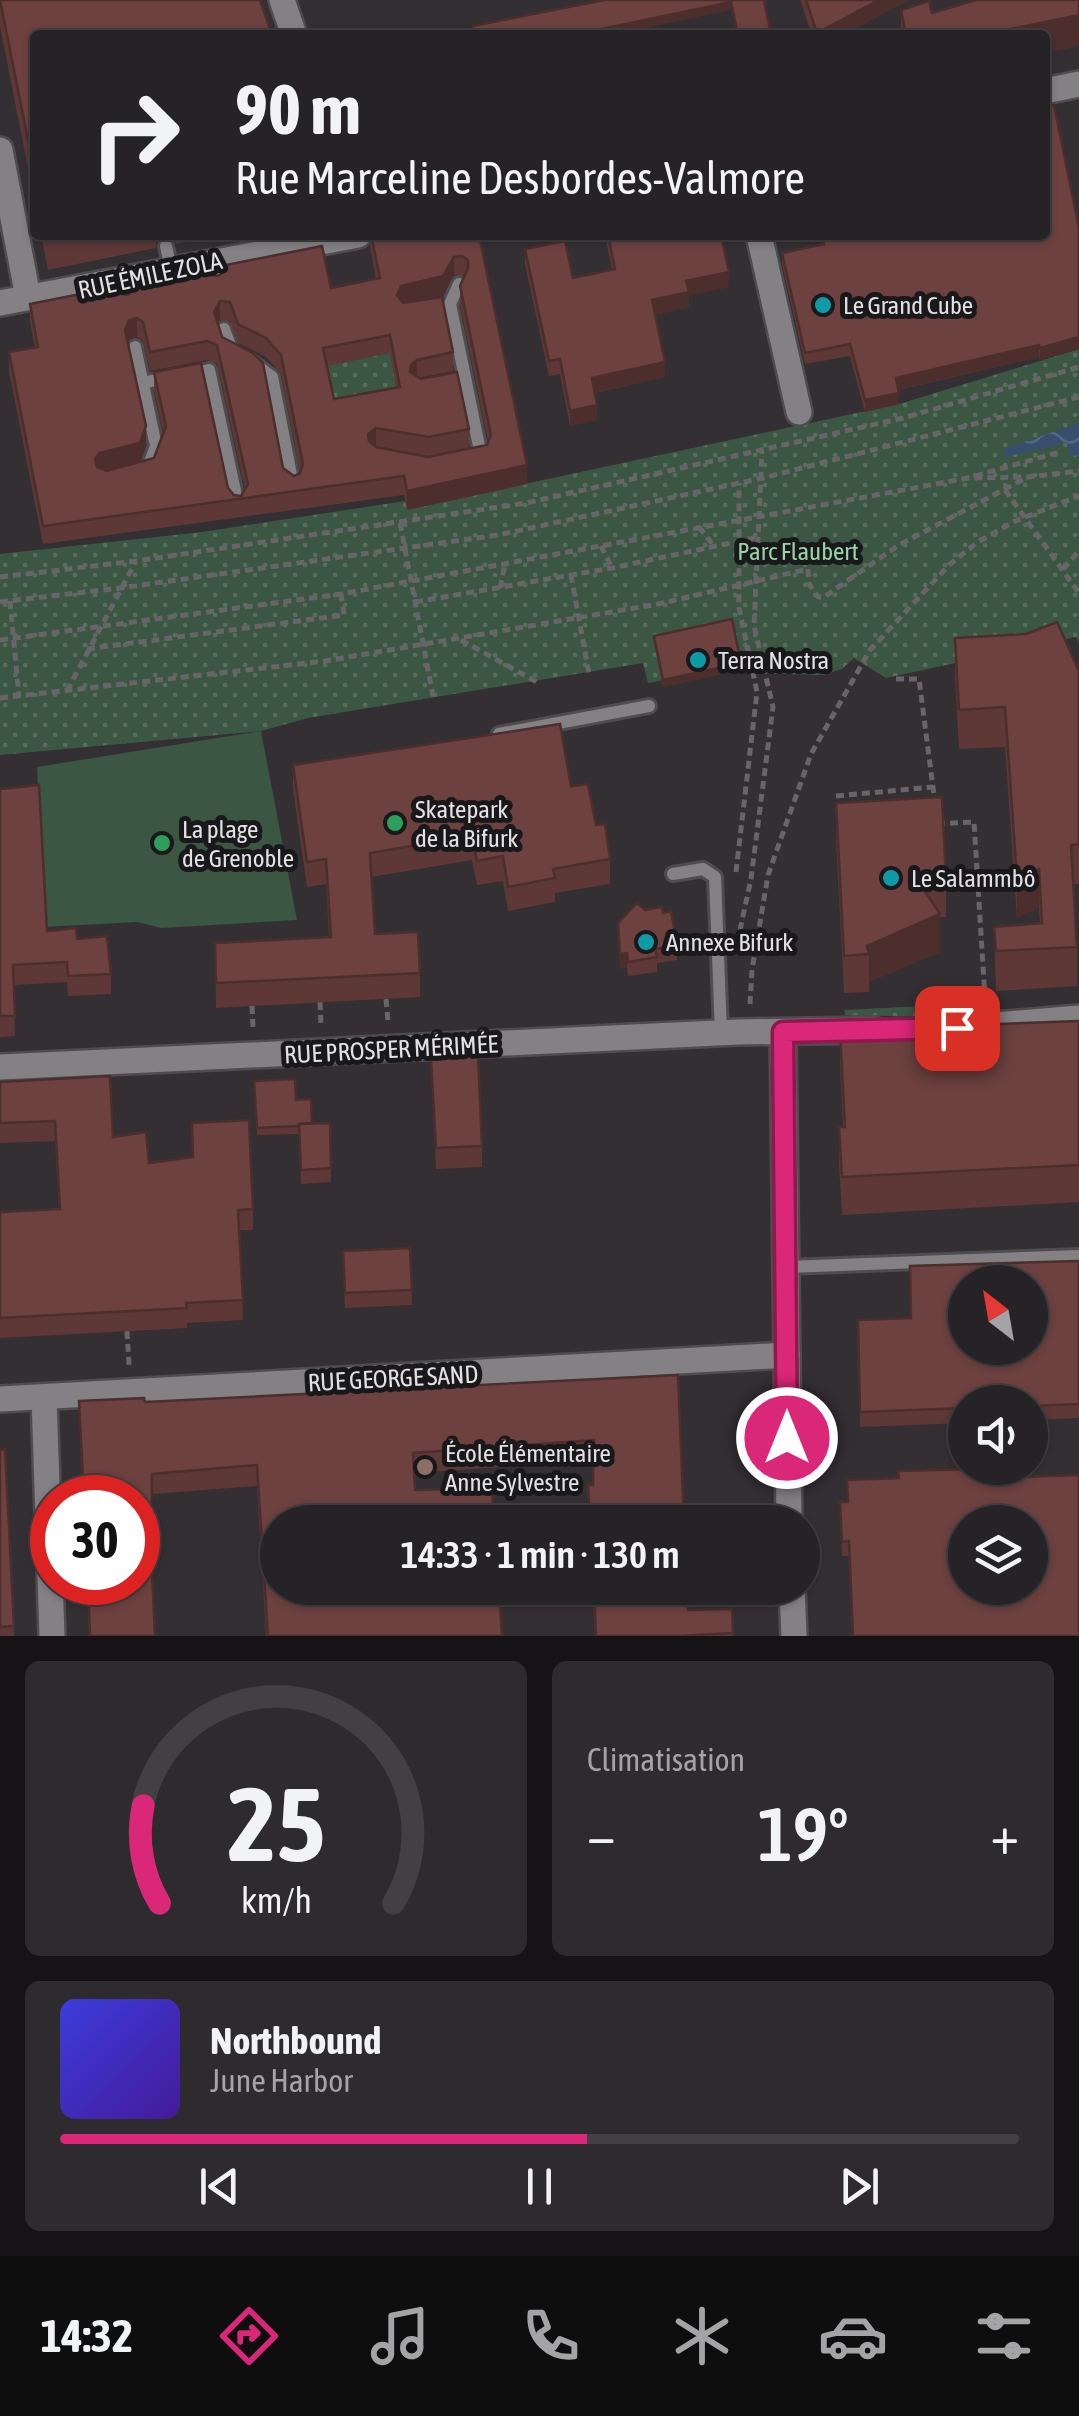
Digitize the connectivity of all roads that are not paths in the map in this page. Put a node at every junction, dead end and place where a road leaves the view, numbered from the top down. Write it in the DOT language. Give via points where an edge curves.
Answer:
graph roads {
  1 [pos="282,0"];
  2 [pos="292,30"];
  3 [pos="1079,84"];
  4 [pos="1050,91"];
  5 [pos="0,150"];
  6 [pos="336,240"];
  7 [pos="760,240"];
  8 [pos="459,284"];
  9 [pos="28,297"];
  10 [pos="0,303"];
  11 [pos="224,330"];
  12 [pos="135,347"];
  13 [pos="465,379"];
  14 [pos="142,382"];
  15 [pos="450,382"];
  16 [pos="799,412"];
  17 [pos="464,459"];
  18 [pos="133,473"];
  19 [pos="293,485"];
  20 [pos="238,506"];
  21 [pos="649,706"];
  22 [pos="498,734"];
  23 [pos="673,874"];
  24 [pos="1079,1018"];
  25 [pos="976,1026"];
  26 [pos="892,1030"];
  27 [pos="783,1032"];
  28 [pos="725,1033"];
  29 [pos="0,1067"];
  30 [pos="1079,1256"];
  31 [pos="787,1266"];
  32 [pos="787,1355"];
  33 [pos="44,1397"];
  34 [pos="0,1399"];
  35 [pos="789,1505"];
  36 [pos="793,1605"];
  37 [pos="52,1636"];
  38 [pos="794,1636"];
  1 -- 2 [label="street"];
  3 -- 4 [label="street"];
  5 -- 9 [label="street"];
  6 -- 9 [label="street, RUE ÉMILE ZOLA" via="214,268 168,258 122,287"];
  7 -- 16 [label="street"];
  8 -- 13 [label="lane" via="442,306"];
  9 -- 10 [label="street, RUE ÉMILE ZOLA"];
  11 -- 19 [label="lane" via="230,350 272,377"];
  12 -- 14 [label="lane"];
  13 -- 15 [label="lane"];
  13 -- 17 [label="lane" via="481,456"];
  14 -- 18 [label="lane" via="156,446 147,470"];
  14 -- 20 [label="lane" via="209,370"];
  21 -- 22 [label="lane"];
  23 -- 28 [label="lane" via="703,869 715,877"];
  24 -- 25 [label="street"];
  26 -- 27 [label="street, RUE PROSPER MÉRIMÉE"];
  27 -- 28 [label="street, RUE PROSPER MÉRIMÉE"];
  27 -- 31 [label="street"];
  28 -- 29 [label="street, RUE PROSPER MÉRIMÉE"];
  30 -- 31 [label="lane"];
  31 -- 32 [label="street"];
  32 -- 33 [label="street, RUE GEORGE SAND"];
  32 -- 35 [label="street"];
  33 -- 34 [label="street, RUE GEORGE SAND"];
  33 -- 37 [label="street"];
  36 -- 38 [label="street"];
}
